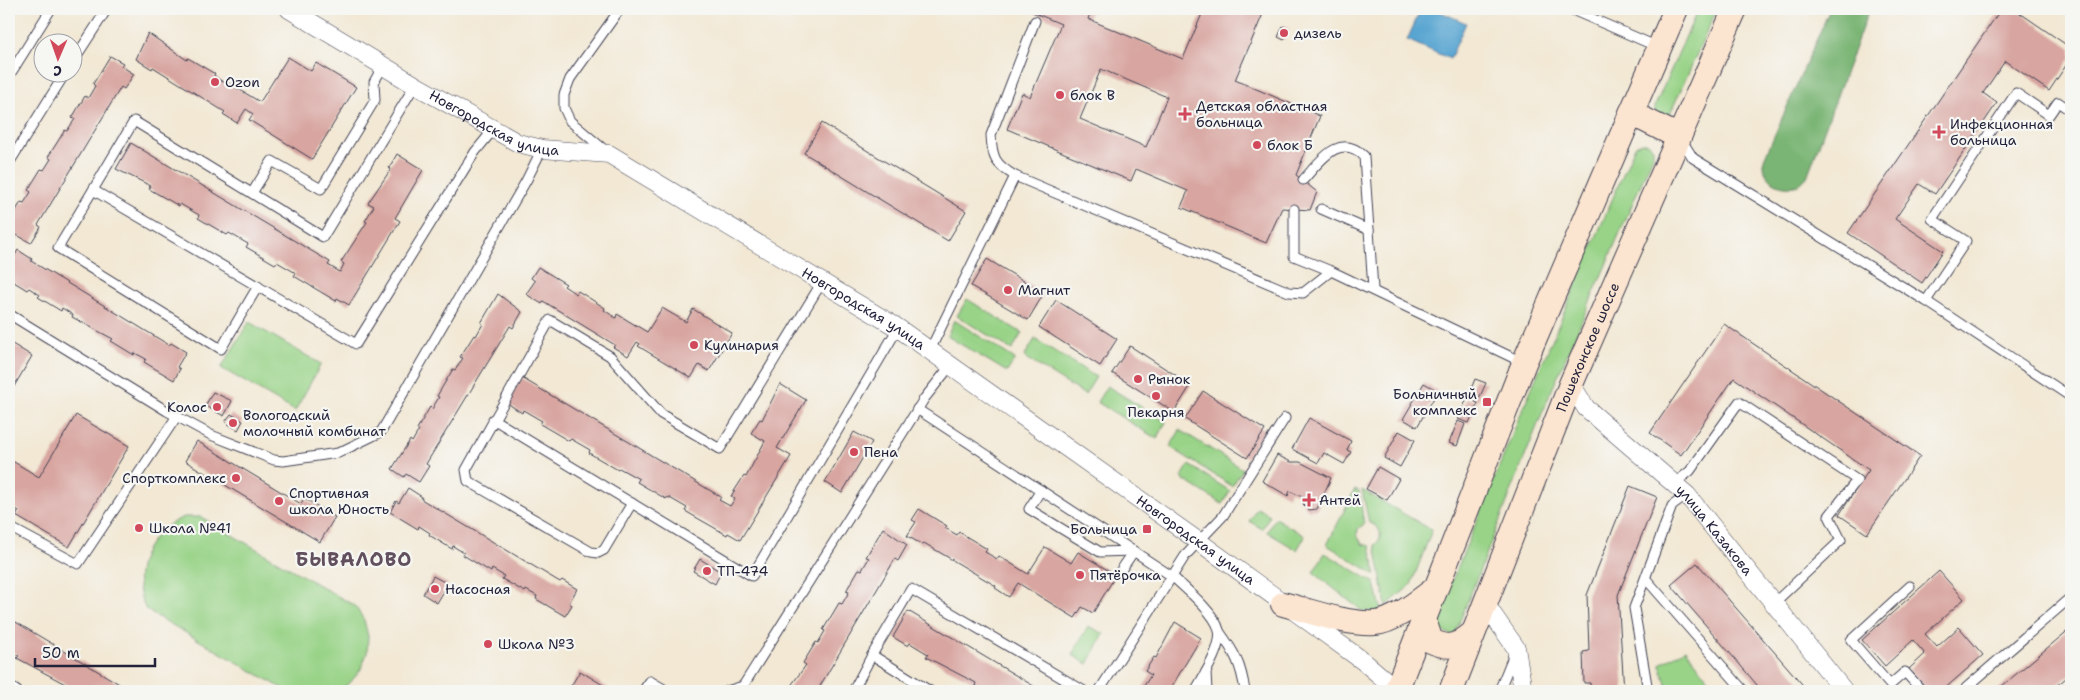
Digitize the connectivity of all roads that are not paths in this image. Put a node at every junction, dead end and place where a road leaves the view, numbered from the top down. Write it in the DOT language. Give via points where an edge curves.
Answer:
graph roads {
  1 [pos="51,9"];
  2 [pos="107,9"];
  3 [pos="289,9"];
  4 [pos="620,9"];
  5 [pos="1570,9"];
  6 [pos="1676,9"];
  7 [pos="1735,9"];
  8 [pos="1035,21"];
  9 [pos="1658,47"];
  10 [pos="82,48"];
  11 [pos="383,66"];
  12 [pos="9,76"];
  13 [pos="60,82"];
  14 [pos="415,85"];
  15 [pos="2071,111"];
  16 [pos="1631,113"];
  17 [pos="493,130"];
  18 [pos="1679,136"];
  19 [pos="542,149"];
  20 [pos="609,154"];
  21 [pos="9,163"];
  22 [pos="1015,176"];
  23 [pos="1303,180"];
  24 [pos="93,190"];
  25 [pos="252,193"];
  26 [pos="1294,209"];
  27 [pos="1321,209"];
  28 [pos="1369,230"];
  29 [pos="1330,271"];
  30 [pos="822,282"];
  31 [pos="258,286"];
  32 [pos="1373,289"];
  33 [pos="1926,301"];
  34 [pos="9,314"];
  35 [pos="898,328"];
  36 [pos="930,350"];
  37 [pos="1524,363"];
  38 [pos="951,365"];
  39 [pos="1571,384"];
  40 [pos="2071,396"];
  41 [pos="918,409"];
  42 [pos="177,416"];
  43 [pos="1285,418"];
  44 [pos="493,419"];
  45 [pos="1681,489"];
  46 [pos="1041,490"];
  47 [pos="632,503"];
  48 [pos="13,530"];
  49 [pos="1198,541"];
  50 [pos="1134,551"];
  51 [pos="1119,573"];
  52 [pos="1173,577"];
  53 [pos="1646,579"];
  54 [pos="1910,586"];
  55 [pos="1435,589"];
  56 [pos="2071,597"];
  57 [pos="1484,602"];
  58 [pos="1283,604"];
  59 [pos="1773,604"];
  60 [pos="1424,620"];
  61 [pos="1220,631"];
  62 [pos="1473,633"];
  63 [pos="1516,648"];
  64 [pos="872,655"];
  65 [pos="1206,672"];
  66 [pos="9,686"];
  67 [pos="1966,690"];
  68 [pos="17,691"];
  69 [pos="643,691"];
  70 [pos="667,691"];
  71 [pos="727,691"];
  72 [pos="853,691"];
  73 [pos="930,691"];
  74 [pos="1084,691"];
  75 [pos="1099,691"];
  76 [pos="1195,691"];
  77 [pos="1207,691"];
  78 [pos="1245,691"];
  79 [pos="1397,691"];
  80 [pos="1451,691"];
  81 [pos="1499,691"];
  82 [pos="1523,691"];
  83 [pos="1648,691"];
  84 [pos="1744,691"];
  85 [pos="1844,691"];
  86 [pos="1922,691"];
  1 -- 12 [label="lane"];
  2 -- 10 [label="lane"];
  3 -- 11 [label="street, Новгородская улица"];
  4 -- 20 [label="lane" via="570,79 564,95 564,108 570,121"];
  5 -- 9 [label="lane"];
  6 -- 9 [label="main road"];
  7 -- 18 [label="main road, Пошехонское шоссе"];
  8 -- 22 [label="lane" via="991,135 992,151 998,166"];
  9 -- 16 [label="main road"];
  11 -- 14 [label="street, Новгородская улица"];
  11 -- 25 [label="lane" via="374,82 375,100 321,189 272,161"];
  13 -- 21 [label="lane"];
  14 -- 17 [label="street, Новгородская улица"];
  14 -- 25 [label="lane" via="323,237"];
  15 -- 33 [label="lane" via="2058,102 2049,115 2016,93 1932,219 1966,241"];
  16 -- 18 [label="main road"];
  16 -- 37 [label="main road"];
  17 -- 19 [label="street, Новгородская улица" via="518,143"];
  17 -- 31 [label="lane" via="475,152 356,344"];
  18 -- 33 [label="lane" via="1692,158"];
  18 -- 39 [label="main road, Пошехонское шоссе"];
  19 -- 20 [label="street, Новгородская улица"];
  19 -- 42 [label="lane" via="381,432 338,453 283,461 211,435"];
  20 -- 30 [label="street, Новгородская улица"];
  22 -- 29 [label="lane" via="1289,292 1303,293"];
  22 -- 36 [label="lane"];
  23 -- 28 [label="lane" via="1329,152 1344,146 1356,148 1364,156"];
  24 -- 25 [label="lane" via="134,121"];
  24 -- 31 [label="lane"];
  24 -- 31 [label="lane" via="58,248 221,349"];
  26 -- 29 [label="lane" via="1294,256"];
  27 -- 28 [label="lane"];
  28 -- 32 [label="lane"];
  29 -- 32 [label="lane"];
  30 -- 35 [label="street, Новгородская улица"];
  30 -- 44 [label="lane" via="720,449 661,414 610,356 550,320"];
  32 -- 37 [label="lane"];
  33 -- 40 [label="lane"];
  34 -- 42 [label="lane"];
  35 -- 36 [label="street, Новгородская улица"];
  35 -- 47 [label="lane" via="752,576"];
  36 -- 38 [label="street, Новгородская улица"];
  37 -- 55 [label="main road"];
  38 -- 41 [label="lane"];
  38 -- 49 [label="street, Новгородская улица"];
  39 -- 45 [label="street, улица Казакова" via="1586,408"];
  39 -- 57 [label="main road, Пошехонское шоссе"];
  41 -- 46 [label="lane"];
  41 -- 71 [label="lane" via="743,686"];
  42 -- 48 [label="lane" via="78,564"];
  43 -- 49 [label="lane" via="1222,516"];
  44 -- 47 [label="lane"];
  44 -- 47 [label="lane" via="466,470 468,481 591,552 598,553 604,550"];
  45 -- 53 [label="lane"];
  45 -- 59 [label="street, улица Казакова"];
  45 -- 59 [label="lane" via="1739,402 1857,480 1829,516 1840,540"];
  46 -- 50 [label="lane"];
  46 -- 50 [label="lane" via="1029,509 1100,552"];
  49 -- 52 [label="lane"];
  49 -- 58 [label="street, Новгородская улица"];
  50 -- 51 [label="lane"];
  50 -- 52 [label="lane"];
  52 -- 61 [label="lane" via="1216,621"];
  52 -- 75 [label="lane"];
  53 -- 83 [label="lane" via="1634,608"];
  53 -- 84 [label="lane"];
  54 -- 86 [label="lane" via="1852,640 1890,685 1904,672"];
  55 -- 58 [label="main road" via="1405,611 1376,624"];
  55 -- 60 [label="main road"];
  56 -- 67 [label="lane"];
  57 -- 62 [label="main road, Пошехонское шоссе"];
  57 -- 63 [label="street"];
  58 -- 79 [label="street, Новгородская улица" via="1363,661"];
  59 -- 85 [label="street, улица Казакова"];
  60 -- 62 [label="main road" via="1431,641 1444,647 1458,644"];
  60 -- 79 [label="main road"];
  61 -- 65 [label="lane"];
  61 -- 78 [label="lane" via="1241,666"];
  62 -- 80 [label="main road, Пошехонское шоссе"];
  63 -- 81 [label="lane"];
  63 -- 82 [label="street"];
  64 -- 72 [label="lane"];
  64 -- 73 [label="lane"];
  64 -- 74 [label="lane" via="910,589"];
  65 -- 76 [label="lane"];
  65 -- 77 [label="lane"];
  66 -- 68 [label="lane"];
  69 -- 70 [label="lane" via="650,681"];
}
